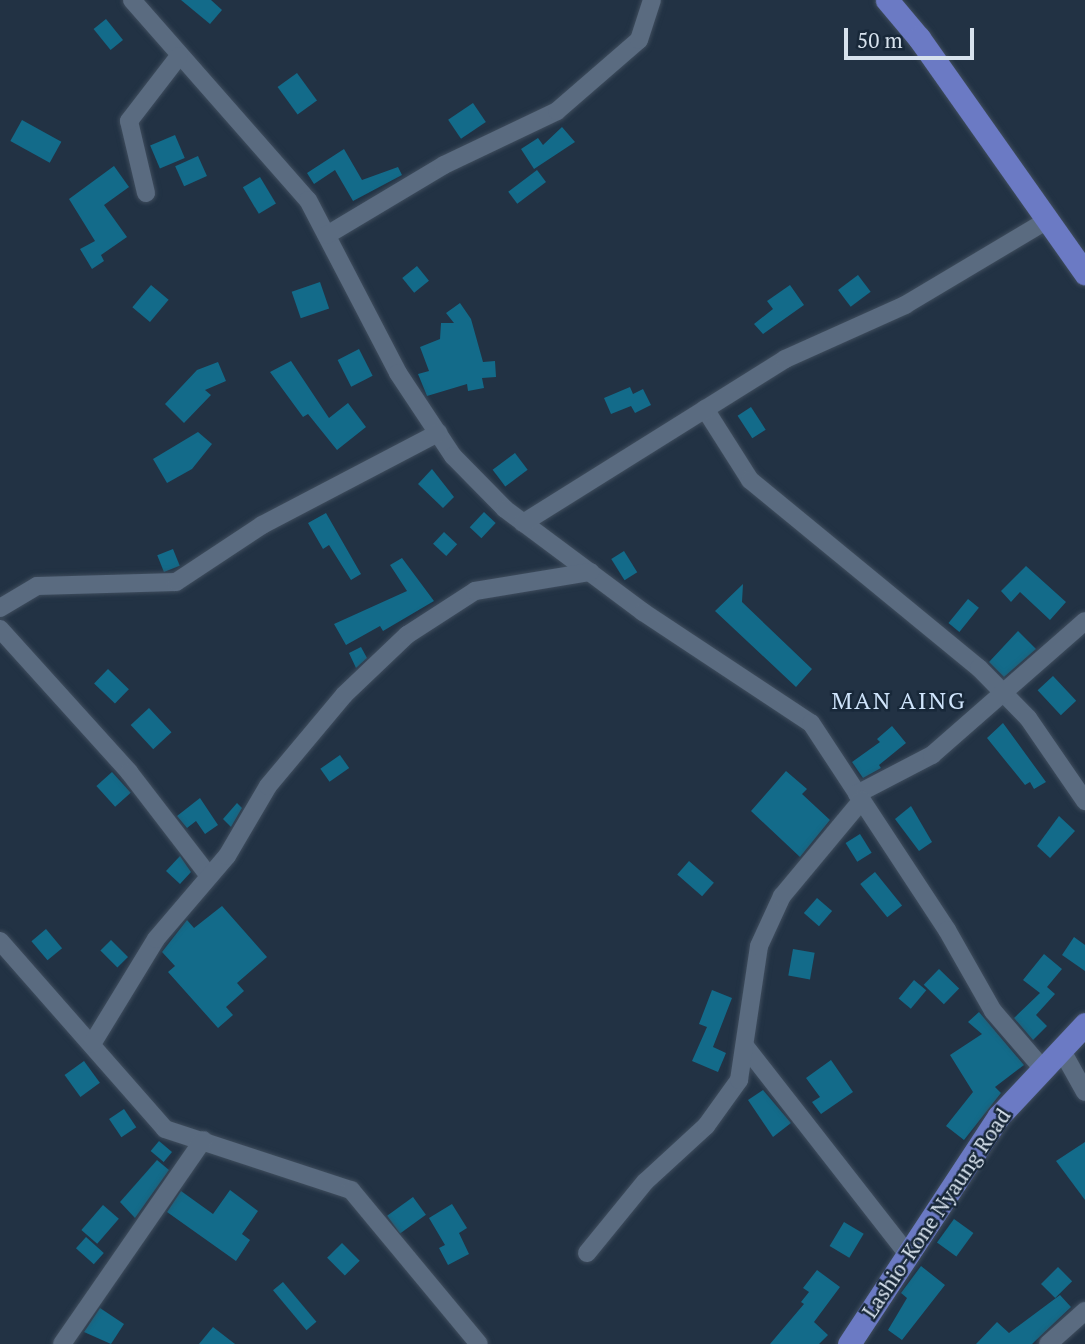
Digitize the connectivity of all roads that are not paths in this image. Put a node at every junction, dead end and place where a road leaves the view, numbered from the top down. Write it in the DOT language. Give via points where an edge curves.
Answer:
graph roads {
  1 [pos="132,0"];
  2 [pos="652,0"];
  3 [pos="887,0"];
  4 [pos="179,56"];
  5 [pos="146,193"];
  6 [pos="1049,219"];
  7 [pos="327,235"];
  8 [pos="1085,273"];
  9 [pos="705,409"];
  10 [pos="438,433"];
  11 [pos="523,523"];
  12 [pos="590,572"];
  13 [pos="0,608"];
  14 [pos="1085,621"];
  15 [pos="0,629"];
  16 [pos="1005,695"];
  17 [pos="860,797"];
  18 [pos="1085,801"];
  19 [pos="209,876"];
  20 [pos="0,941"];
  21 [pos="1085,1024"];
  22 [pos="92,1044"];
  23 [pos="745,1046"];
  24 [pos="1061,1049"];
  25 [pos="1043,1069"];
  26 [pos="1085,1092"];
  27 [pos="203,1140"];
  28 [pos="587,1253"];
  29 [pos="907,1253"];
  30 [pos="1085,1311"];
  31 [pos="62,1344"];
  32 [pos="479,1344"];
  33 [pos="849,1344"];
  34 [pos="1048,1344"];
  1 -- 4 [label="street"];
  2 -- 7 [label="street" via="639,40 557,111 444,165"];
  3 -- 6 [label="main road"];
  4 -- 5 [label="street" via="128,121"];
  4 -- 7 [label="street" via="308,200"];
  6 -- 8 [label="main road"];
  6 -- 9 [label="street" via="905,305 785,359"];
  7 -- 10 [label="street" via="398,373"];
  9 -- 11 [label="street"];
  9 -- 16 [label="street" via="750,480"];
  10 -- 11 [label="street" via="453,456"];
  10 -- 13 [label="street" via="262,525 176,582 37,586"];
  11 -- 12 [label="street"];
  12 -- 17 [label="street" via="811,723"];
  12 -- 19 [label="street" via="475,591 407,635 344,695 268,786 227,856"];
  14 -- 16 [label="street"];
  15 -- 19 [label="street" via="130,772"];
  16 -- 17 [label="street" via="932,755"];
  16 -- 18 [label="street" via="1028,718"];
  17 -- 23 [label="street" via="782,896 759,946"];
  17 -- 25 [label="street" via="947,930 993,1011"];
  19 -- 22 [label="street" via="156,939"];
  20 -- 22 [label="street"];
  21 -- 24 [label="main road, Lashio-Kone Nyaung Road"];
  22 -- 27 [label="street" via="165,1129"];
  23 -- 28 [label="street" via="739,1080 706,1126 645,1182"];
  23 -- 29 [label="street"];
  24 -- 25 [label="main road, Lashio-Kone Nyaung Road"];
  24 -- 26 [label="street"];
  25 -- 29 [label="main road, Lashio-Kone Nyaung Road" via="999,1116"];
  27 -- 31 [label="street"];
  27 -- 32 [label="street" via="351,1190"];
  29 -- 33 [label="main road, Lashio-Kone Nyaung Road"];
  30 -- 34 [label="street"];
}
